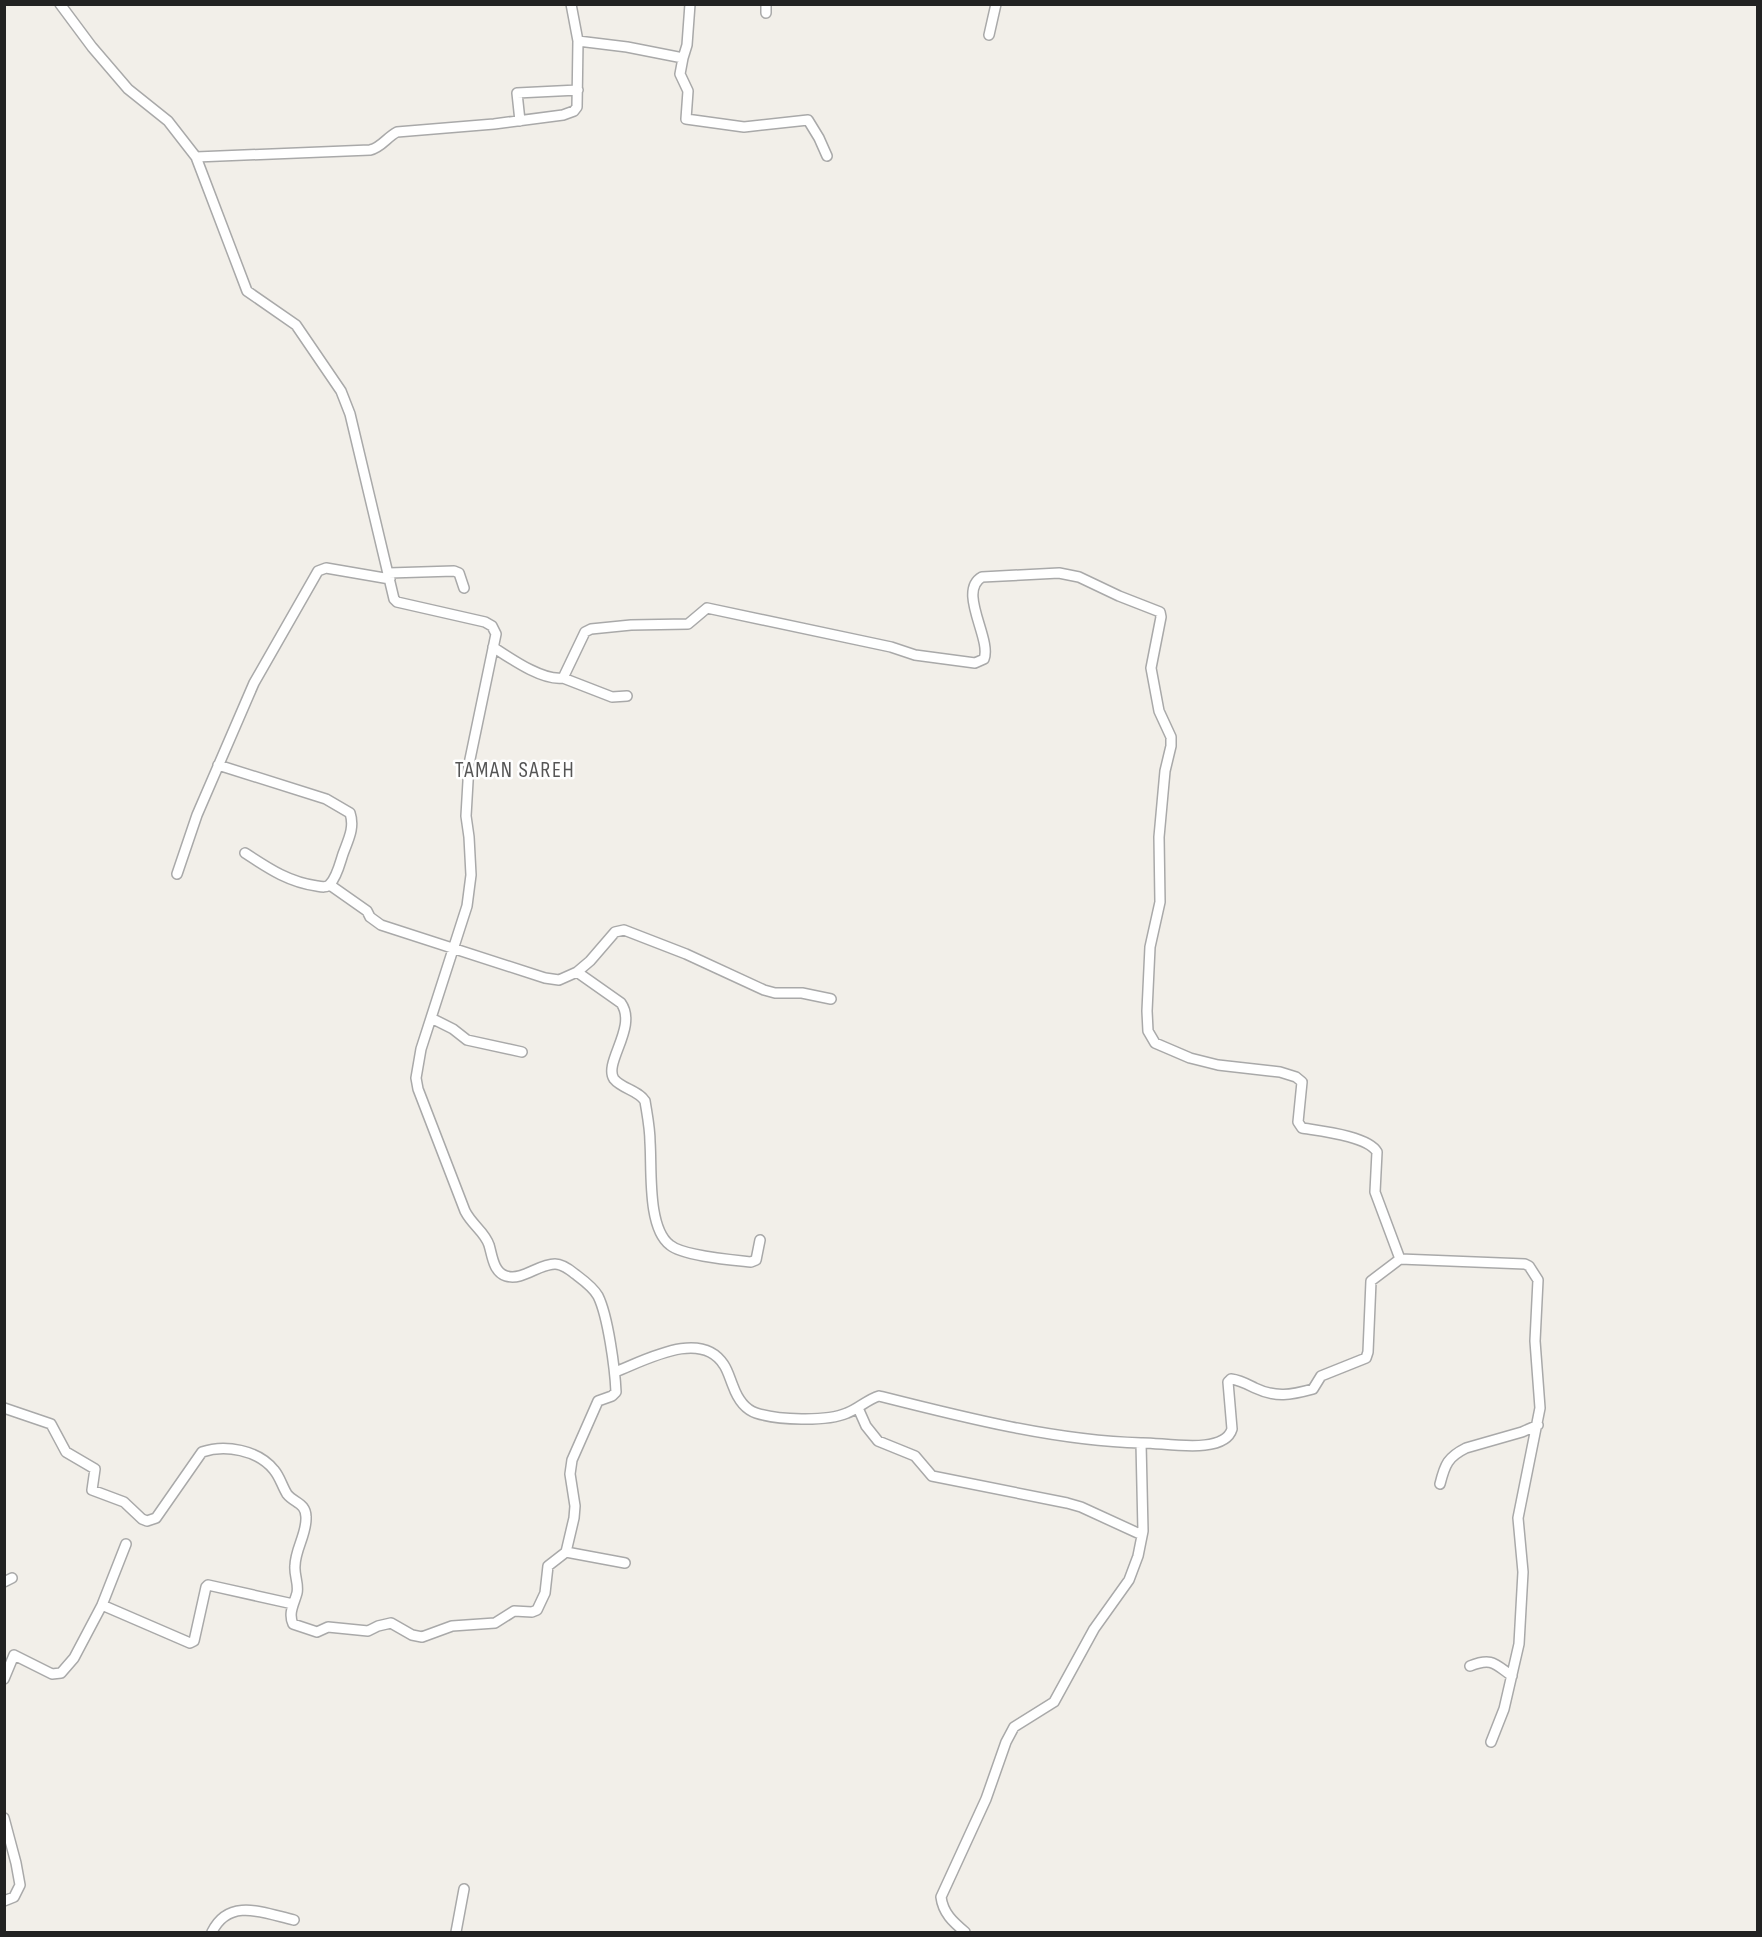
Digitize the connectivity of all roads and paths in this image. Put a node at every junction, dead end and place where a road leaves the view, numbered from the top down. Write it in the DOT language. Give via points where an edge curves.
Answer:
graph roads {
  1 [pos="60,4"];
  2 [pos="571,4"];
  3 [pos="690,4"];
  4 [pos="996,4"];
  5 [pos="989,35"];
  6 [pos="578,41"];
  7 [pos="683,58"];
  8 [pos="578,90"];
  9 [pos="520,121"];
  10 [pos="827,156"];
  11 [pos="196,157"];
  12 [pos="389,576"];
  13 [pos="464,588"];
  14 [pos="493,647"];
  15 [pos="562,678"];
  16 [pos="627,696"];
  17 [pos="218,765"];
  18 [pos="245,853"];
  19 [pos="177,874"];
  20 [pos="330,885"];
  21 [pos="453,949"];
  22 [pos="577,972"];
  23 [pos="831,999"];
  24 [pos="431,1018"];
  25 [pos="522,1052"];
  26 [pos="760,1240"];
  27 [pos="1400,1259"];
  28 [pos="615,1372"];
  29 [pos="4,1408"];
  30 [pos="858,1408"];
  31 [pos="1538,1425"];
  32 [pos="1141,1443"];
  33 [pos="1440,1484"];
  34 [pos="1142,1535"];
  35 [pos="126,1544"];
  36 [pos="566,1552"];
  37 [pos="625,1563"];
  38 [pos="293,1604"];
  39 [pos="102,1605"];
  40 [pos="4,1651"];
  41 [pos="14,1655"];
  42 [pos="1470,1666"];
  43 [pos="1512,1676"];
  44 [pos="4,1679"];
  45 [pos="1491,1742"];
  46 [pos="4,1818"];
  47 [pos="464,1890"];
  48 [pos="4,1901"];
  49 [pos="294,1920"];
  50 [pos="212,1932"];
  51 [pos="456,1932"];
  52 [pos="965,1932"];
  1 -- 11 [label="street" via="128,89 168,121"];
  2 -- 6 [label="street"];
  3 -- 7 [label="street"];
  4 -- 5 [label="street"];
  6 -- 7 [label="street"];
  6 -- 8 [label="street"];
  7 -- 10 [label="street" via="680,74 688,91 686,119 744,127 808,120"];
  8 -- 9 [label="street" via="577,107 570,113"];
  8 -- 9 [label="street" via="517,93"];
  9 -- 11 [label="street" via="398,132 370,150"];
  11 -- 12 [label="street" via="247,291 296,325 341,391"];
  12 -- 13 [label="street" via="454,571 459,573"];
  12 -- 14 [label="street" via="393,599 489,624 496,634"];
  12 -- 17 [label="street" via="326,568 318,571 254,683"];
  14 -- 15 [label="street" via="548,677"];
  14 -- 21 [label="street" via="469,764 466,816 471,875"];
  15 -- 16 [label="street" via="612,697"];
  15 -- 27 [label="street" via="585,632 591,629 688,624 707,608 915,655 975,663 984,659 986,650 974,596 976,583 982,577 1059,573 1079,577 1156,609 1161,617 1151,668 1171,746 1159,837 1160,902 1150,947 1148,1031 1155,1043 1190,1058 1280,1072 1300,1079 1302,1128 1363,1141 1377,1152 1375,1192"];
  17 -- 19 [label="street"];
  17 -- 20 [label="street" via="326,799 350,813 351,834"];
  18 -- 20 [label="street" via="279,875 302,884"];
  20 -- 21 [label="street" via="381,925"];
  21 -- 22 [label="street" via="556,980"];
  21 -- 24 [label="street"];
  22 -- 23 [label="street" via="615,932 624,930 764,990"];
  22 -- 26 [label="street" via="626,1010 627,1019 611,1068 613,1078 645,1101 653,1204 669,1245 693,1253 752,1262 756,1260"];
  24 -- 25 [label="street" via="467,1040"];
  24 -- 28 [label="street" via="421,1049 418,1089 470,1221 485,1237 503,1275 516,1276 556,1264 589,1285 598,1296"];
  27 -- 31 [label="street" via="1511,1262 1529,1266 1538,1280"];
  27 -- 32 [label="street" via="1371,1281 1366,1358 1321,1376 1313,1389 1293,1394 1276,1396 1237,1379 1229,1380 1232,1429 1222,1440 1200,1446"];
  28 -- 30 [label="street" via="675,1350 704,1349 724,1365 737,1395 746,1408 756,1413 819,1419"];
  28 -- 36 [label="street" via="615,1393 598,1401 573,1454 570,1474 575,1506"];
  29 -- 38 [label="street" via="51,1424 66,1452 95,1469 92,1490 124,1502 147,1521 156,1518 202,1452 241,1450 262,1458 275,1471 287,1494 306,1510 295,1564 297,1588"];
  30 -- 32 [label="street" via="879,1396 1050,1434 1106,1443"];
  30 -- 34 [label="street" via="872,1436 915,1456 930,1474 1081,1507"];
  31 -- 33 [label="street" via="1458,1452 1449,1459"];
  31 -- 43 [label="street" via="1518,1518 1523,1572 1519,1644"];
  32 -- 34 [label="street"];
  34 -- 52 [label="street" via="1129,1580 1094,1629 1054,1702 1014,1727 1006,1742 986,1799 941,1897 952,1922"];
  35 -- 39 [label="street"];
  36 -- 37 [label="street"];
  36 -- 38 [label="street" via="548,1566 545,1593 535,1612 514,1611 495,1623 452,1626 428,1636 412,1635 391,1623 365,1632 328,1627 312,1632 293,1624"];
  38 -- 39 [label="street" via="208,1585 194,1641 190,1643"];
  39 -- 41 [label="street" via="74,1658 61,1673 52,1674"];
  40 -- 41 [label="street"];
  41 -- 44 [label="street"];
  42 -- 43 [label="street" via="1489,1661"];
  43 -- 45 [label="street"];
  46 -- 48 [label="street" via="20,1885 14,1898"];
  47 -- 51 [label="street"];
  49 -- 50 [label="street" via="238,1910 227,1914"];
}
